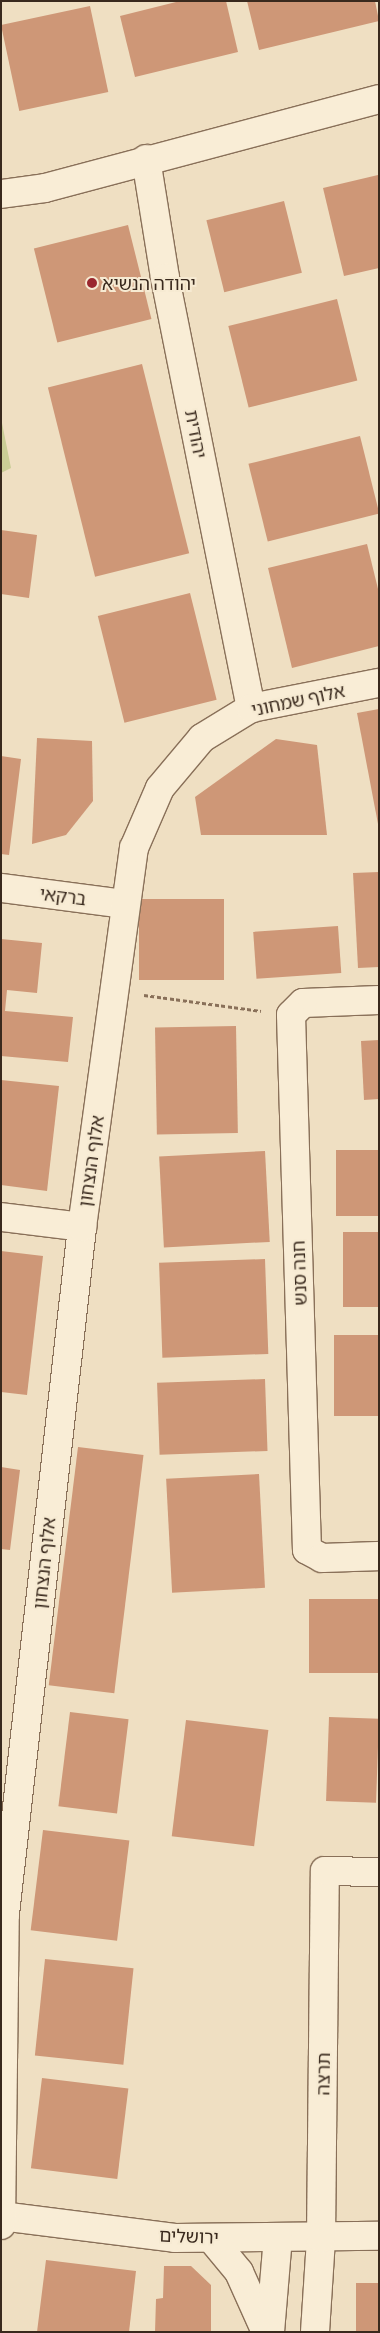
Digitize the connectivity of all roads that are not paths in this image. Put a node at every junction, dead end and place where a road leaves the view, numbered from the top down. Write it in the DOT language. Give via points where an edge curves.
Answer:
graph roads {
  1 [pos="379,100"];
  2 [pos="146,159"];
  3 [pos="1,194"];
  4 [pos="379,683"];
  5 [pos="251,708"];
  6 [pos="1,888"];
  7 [pos="125,904"];
  8 [pos="379,1000"];
  9 [pos="1,1217"];
  10 [pos="82,1227"];
  11 [pos="379,1556"];
  12 [pos="379,1872"];
  13 [pos="3,1914"];
  14 [pos="2,2219"];
  15 [pos="379,2236"];
  16 [pos="278,2237"];
  17 [pos="211,2238"];
  18 [pos="321,2238"];
  19 [pos="266,2332"];
  20 [pos="270,2332"];
  21 [pos="315,2332"];
  1 -- 2 [label="street"];
  2 -- 3 [label="street" via="45,188"];
  2 -- 5 [label="street, יהודית" via="165,278"];
  4 -- 5 [label="street, אלוף שמחוני"];
  5 -- 7 [label="street, אלוף שמחוני" via="202,738 160,788 134,848"];
  6 -- 7 [label="street, ברקאי"];
  7 -- 10 [label="street, אלוף הנצחון" via="116,992"];
  8 -- 11 [label="street, חנה סנש" via="303,1003 291,1015 307,1550 322,1558"];
  9 -- 10 [label="street"];
  10 -- 13 [label="street, אלוף הנצחון"];
  12 -- 18 [label="street, תרצה" via="325,1871"];
  13 -- 14 [label="street, אלוף הנצחון"];
  14 -- 17 [label="street, ירושלים" via="175,2238"];
  15 -- 18 [label="street, ירושלים"];
  16 -- 17 [label="street, ירושלים"];
  16 -- 18 [label="street, ירושלים"];
  16 -- 20 [label="street"];
  17 -- 19 [label="street" via="239,2272"];
  18 -- 21 [label="street, תרצה"];
}
